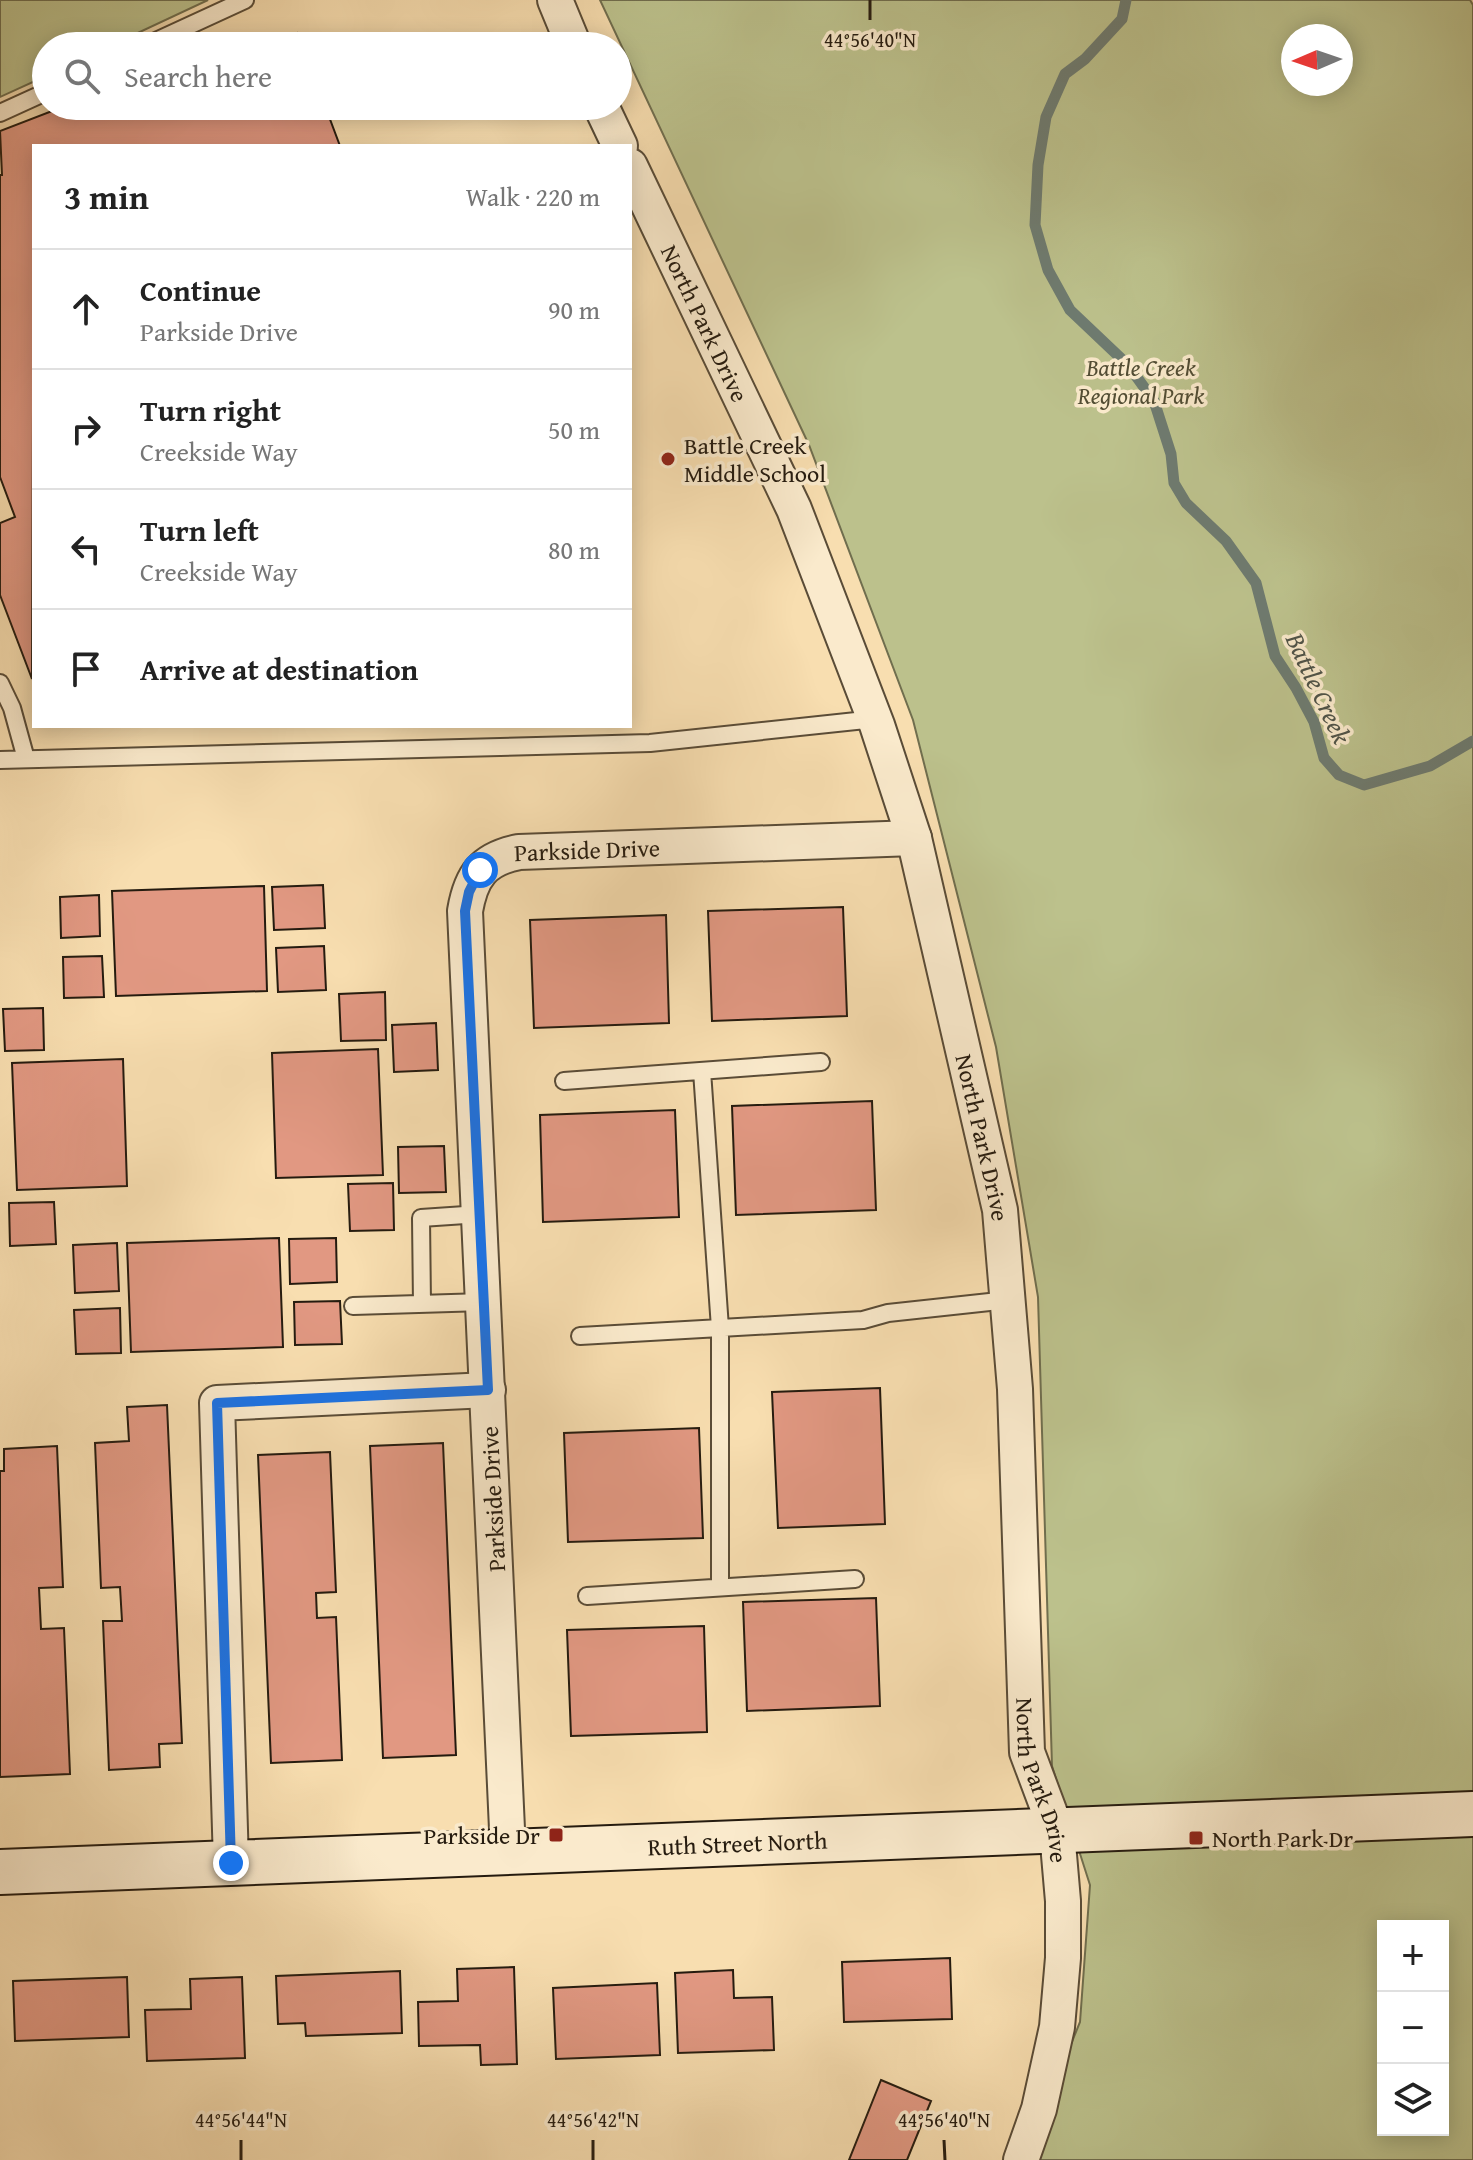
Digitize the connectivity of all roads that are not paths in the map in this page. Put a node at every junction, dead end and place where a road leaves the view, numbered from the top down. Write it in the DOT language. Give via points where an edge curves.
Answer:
graph roads {
  1 [pos="245,0"];
  2 [pos="555,0"];
  3 [pos="175,32"];
  4 [pos="568,32"];
  5 [pos="32,98"];
  6 [pos="0,113"];
  7 [pos="608,120"];
  8 [pos="619,144"];
  9 [pos="632,170"];
  10 [pos="0,683"];
  11 [pos="875,719"];
  12 [pos="26,759"];
  13 [pos="0,760"];
  14 [pos="914,838"];
  15 [pos="821,1062"];
  16 [pos="702,1071"];
  17 [pos="564,1081"];
  18 [pos="480,1214"];
  19 [pos="1008,1300"];
  20 [pos="484,1302"];
  21 [pos="422,1304"];
  22 [pos="353,1306"];
  23 [pos="720,1328"];
  24 [pos="580,1336"];
  25 [pos="488,1390"];
  26 [pos="855,1579"];
  27 [pos="720,1587"];
  28 [pos="587,1596"];
  29 [pos="1473,1814"];
  30 [pos="1057,1832"];
  31 [pos="508,1851"];
  32 [pos="231,1863"];
  33 [pos="0,1872"];
  34 [pos="1021,2160"];
  1 -- 3 [label="lane"];
  2 -- 4 [label="street"];
  5 -- 6 [label="lane"];
  7 -- 8 [label="street"];
  9 -- 11 [label="street, North Park Drive" via="794,509"];
  10 -- 12 [label="lane"];
  11 -- 12 [label="lane" via="650,743"];
  11 -- 14 [label="street, North Park Drive"];
  12 -- 13 [label="lane"];
  14 -- 18 [label="street, Parkside Drive" via="519,852 500,856 480,870 465,911"];
  14 -- 19 [label="street, North Park Drive" via="1000,1210"];
  15 -- 16 [label="lane"];
  16 -- 17 [label="lane"];
  16 -- 23 [label="lane"];
  18 -- 20 [label="street, Parkside Drive"];
  18 -- 21 [label="lane" via="421,1218"];
  19 -- 23 [label="lane" via="863,1320"];
  19 -- 30 [label="street, North Park Drive" via="1027,1752"];
  20 -- 21 [label="lane"];
  20 -- 25 [label="street, Parkside Drive"];
  21 -- 22 [label="lane"];
  23 -- 24 [label="lane"];
  23 -- 27 [label="lane"];
  25 -- 31 [label="street, Parkside Drive"];
  25 -- 32 [label="street" via="217,1403"];
  26 -- 27 [label="lane"];
  27 -- 28 [label="lane"];
  29 -- 30 [label="street, Ruth Street North"];
  30 -- 31 [label="street, Ruth Street North"];
  30 -- 34 [label="street, North Park Drive" via="1063,1958 1057,2027 1039,2109"];
  31 -- 32 [label="street, Ruth Street North"];
  32 -- 33 [label="street, Ruth Street North"];
}
